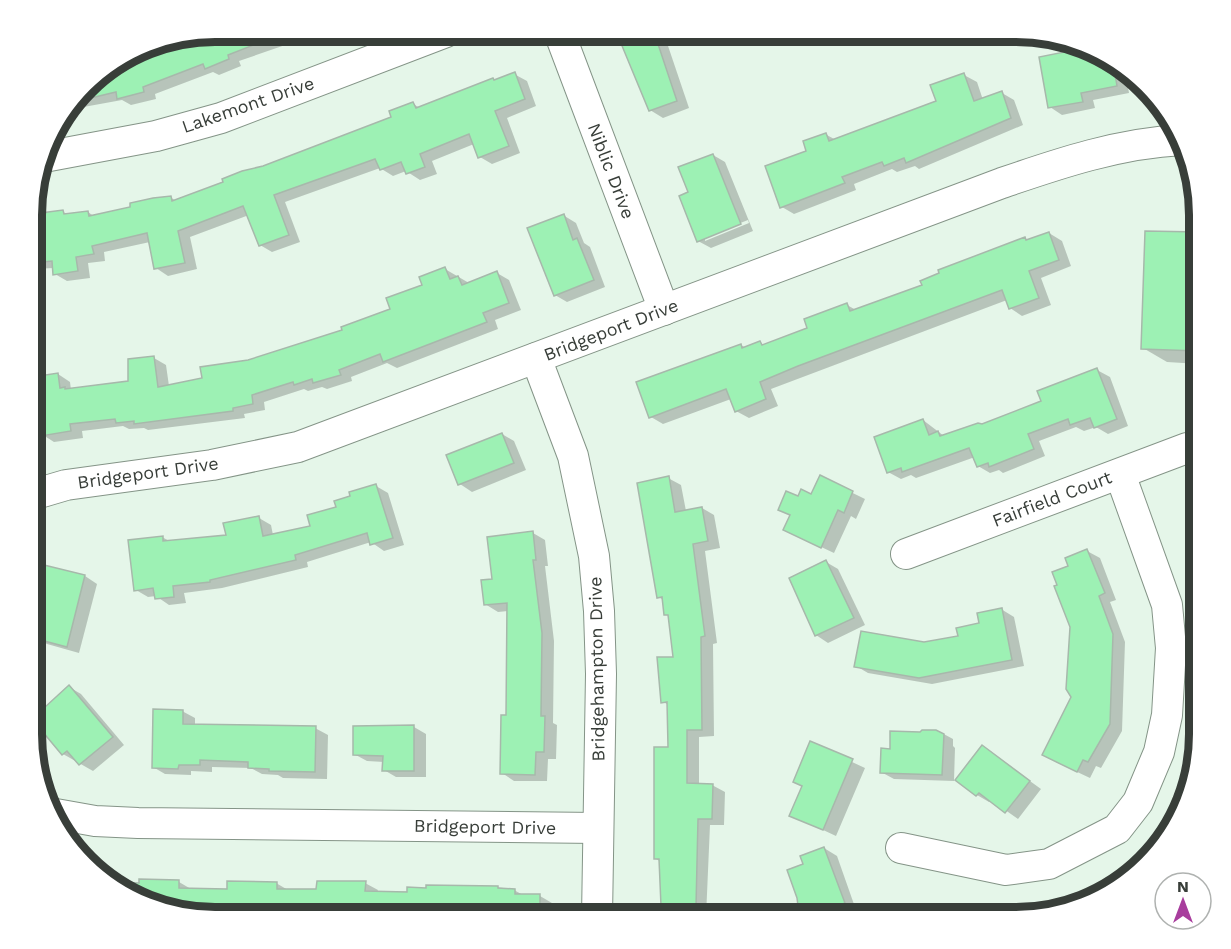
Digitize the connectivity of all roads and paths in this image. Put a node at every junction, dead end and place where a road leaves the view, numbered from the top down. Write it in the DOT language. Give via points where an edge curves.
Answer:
graph roads {
  1 [pos="420,42"];
  2 [pos="563,42"];
  3 [pos="1172,141"];
  4 [pos="52,156"];
  5 [pos="664,310"];
  6 [pos="536,358"];
  7 [pos="1189,448"];
  8 [pos="1120,474"];
  9 [pos="42,492"];
  10 [pos="906,554"];
  11 [pos="62,815"];
  12 [pos="598,828"];
  13 [pos="901,848"];
  14 [pos="597,907"];
  1 -- 4 [label="street, Lakemont Drive" via="221,118 156,136"];
  2 -- 5 [label="street, Niblic Drive"];
  3 -- 5 [label="street, Bridgeport Drive" via="1070,159"];
  5 -- 6 [label="street, Bridgeport Drive"];
  6 -- 9 [label="street, Bridgeport Drive" via="298,447"];
  6 -- 12 [label="street, Bridgehampton Drive" via="573,456 594,556 601,675"];
  7 -- 8 [label="street, Fairfield Court"];
  8 -- 10 [label="street, Fairfield Court"];
  8 -- 13 [label="street" via="1167,605 1171,648 1167,715 1159,752 1138,802 1118,829 1049,864 1006,870"];
  11 -- 12 [label="street, Bridgeport Drive" via="138,823"];
  12 -- 14 [label="street, Bridgehampton Drive"];
}
